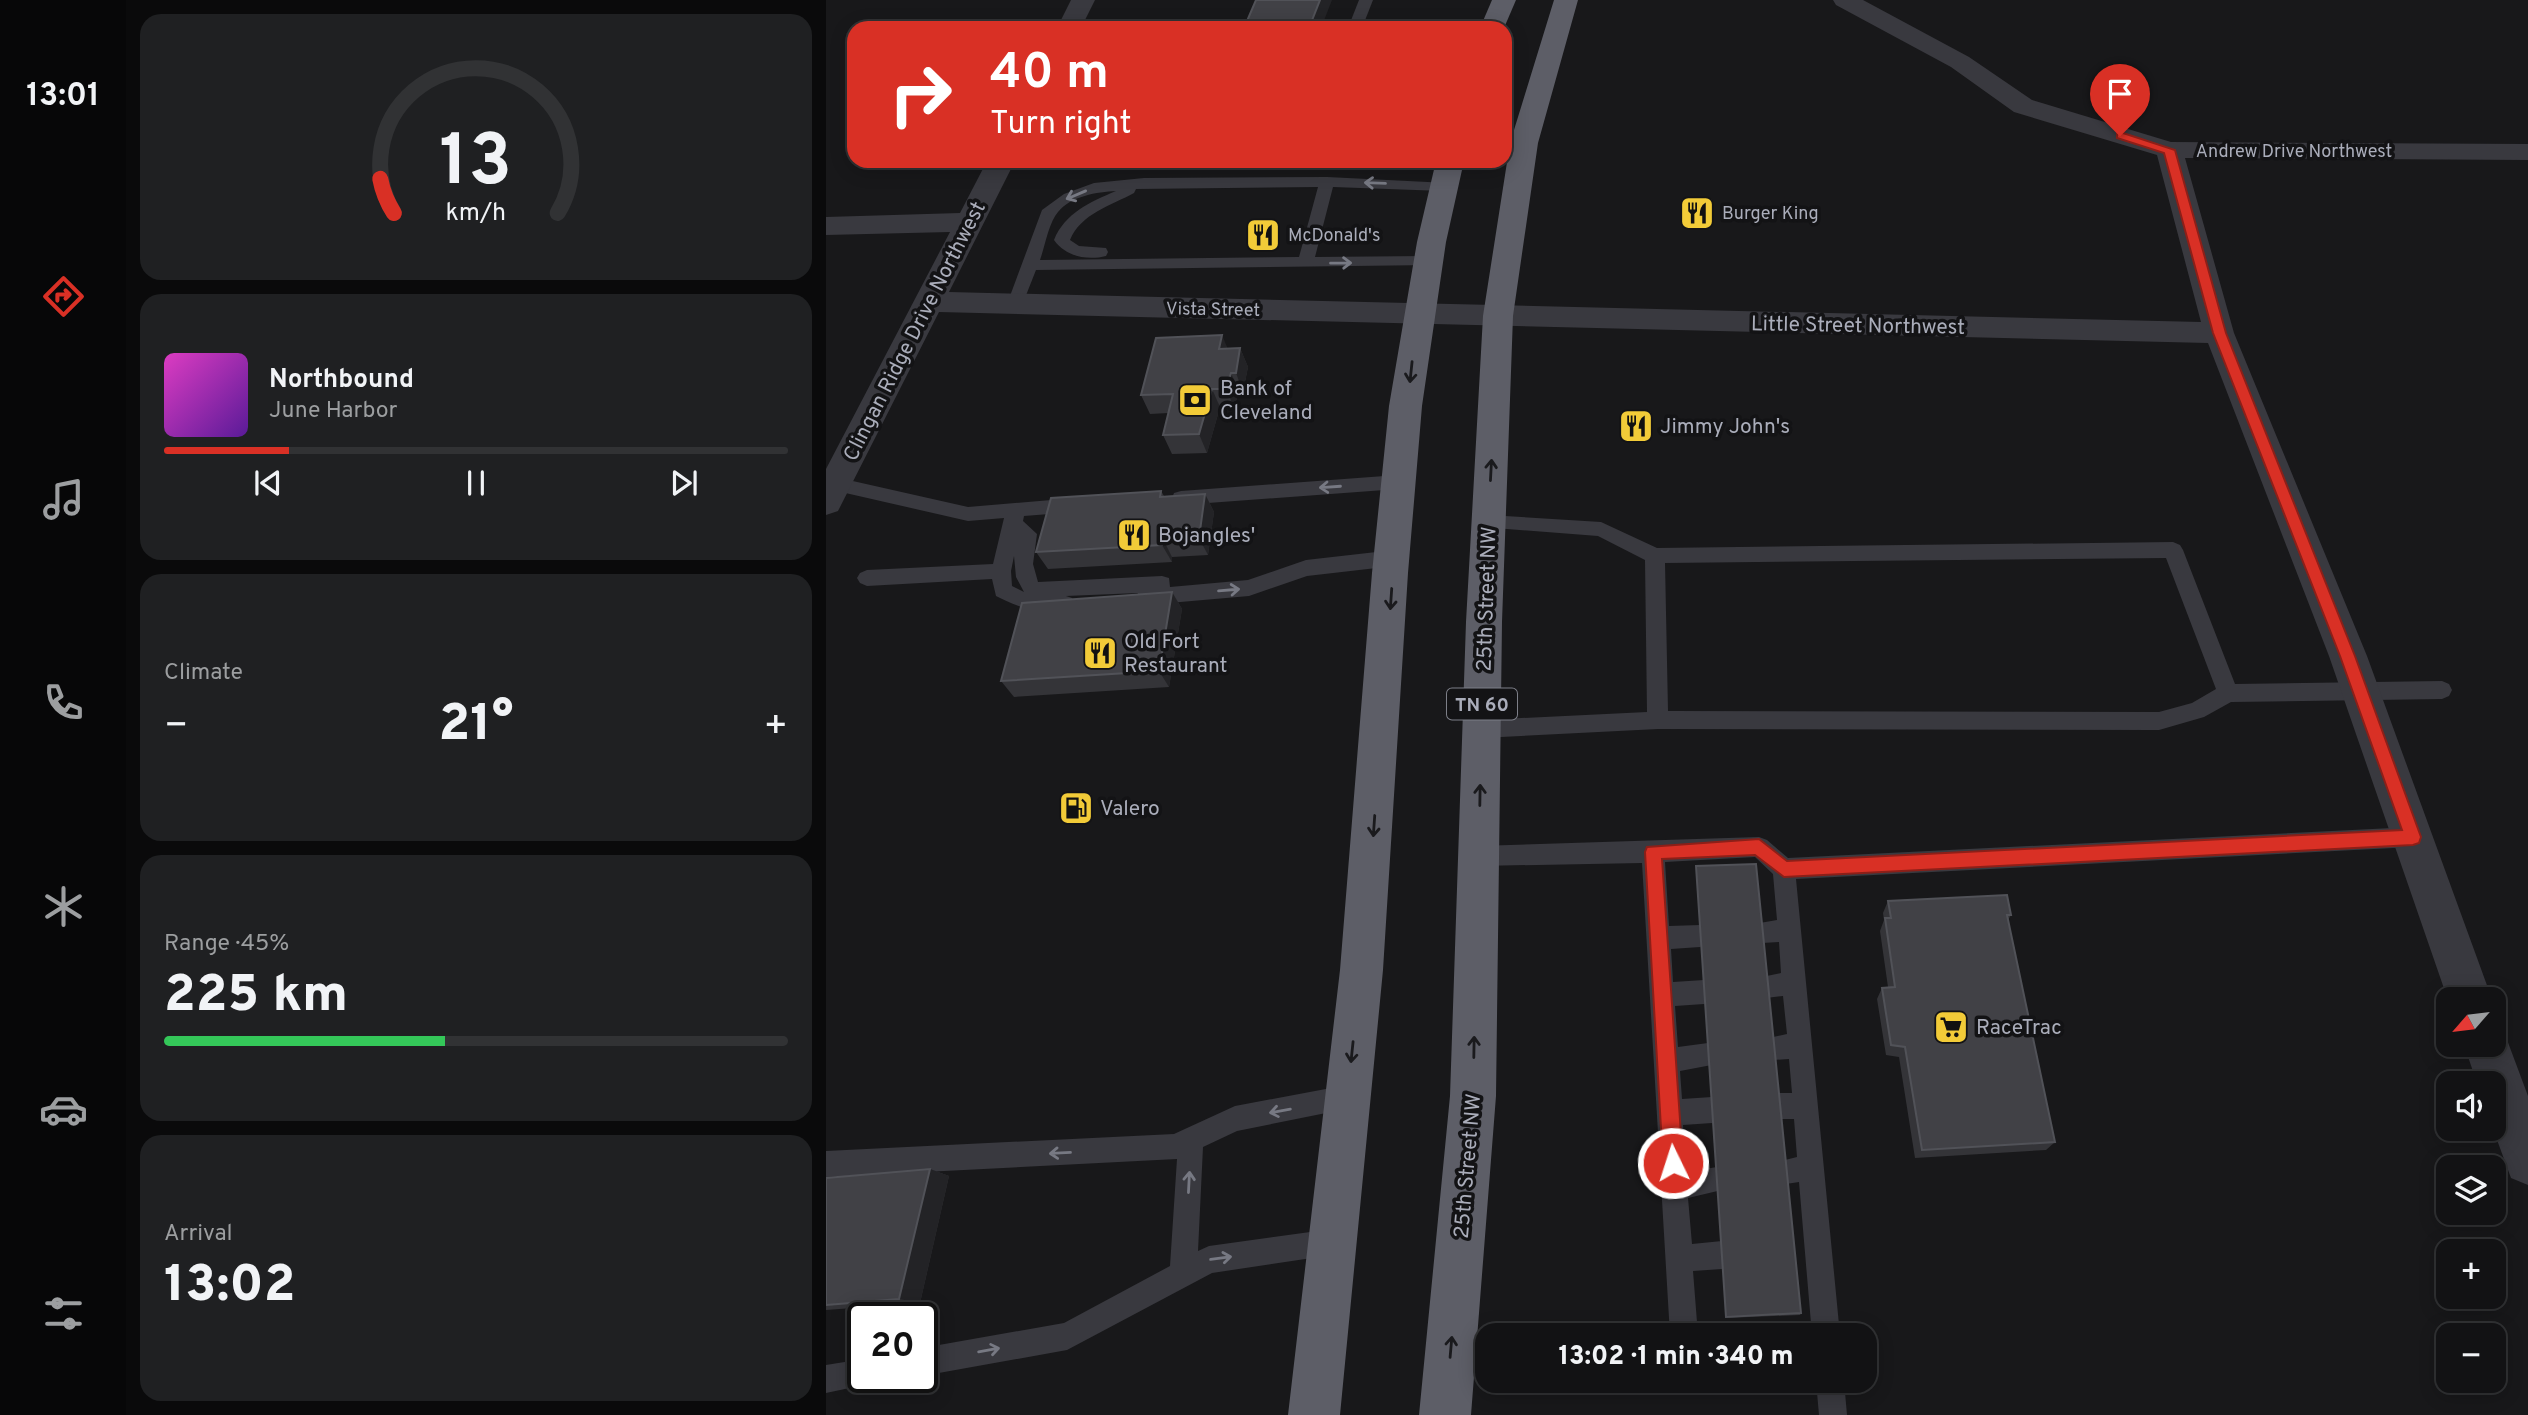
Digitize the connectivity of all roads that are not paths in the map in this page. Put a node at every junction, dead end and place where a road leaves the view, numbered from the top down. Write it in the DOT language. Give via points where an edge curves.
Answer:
graph roads {
  1 [pos="1083,0"];
  2 [pos="1366,0"];
  3 [pos="1504,0"];
  4 [pos="1566,0"];
  5 [pos="1845,0"];
  6 [pos="1072,21"];
  7 [pos="1358,21"];
  8 [pos="1495,21"];
  9 [pos="2169,150"];
  10 [pos="2528,152"];
  11 [pos="997,168"];
  12 [pos="1446,174"];
  13 [pos="1327,181"];
  14 [pos="1144,183"];
  15 [pos="970,222"];
  16 [pos="826,226"];
  17 [pos="1427,261"];
  18 [pos="1264,263"];
  19 [pos="1306,263"];
  20 [pos="1030,265"];
  21 [pos="928,302"];
  22 [pos="1015,304"];
  23 [pos="1417,314"];
  24 [pos="1498,316"];
  25 [pos="2219,333"];
  26 [pos="1398,482"];
  27 [pos="830,493"];
  28 [pos="1166,499"];
  29 [pos="1098,503"];
  30 [pos="1014,516"];
  31 [pos="1488,522"];
  32 [pos="1655,556"];
  33 [pos="1394,558"];
  34 [pos="1001,571"];
  35 [pos="867,578"];
  36 [pos="1191,594"];
  37 [pos="2442,690"];
  38 [pos="2360,691"];
  39 [pos="2228,693"];
  40 [pos="1658,720"];
  41 [pos="1482,729"];
  42 [pos="2413,837"];
  43 [pos="1653,852"];
  44 [pos="1478,856"];
  45 [pos="1784,869"];
  46 [pos="1789,930"];
  47 [pos="1762,932"];
  48 [pos="1700,936"];
  49 [pos="1659,938"];
  50 [pos="1794,984"];
  51 [pos="1766,986"];
  52 [pos="2466,987"];
  53 [pos="1704,992"];
  54 [pos="1662,995"];
  55 [pos="1800,1045"];
  56 [pos="1773,1048"];
  57 [pos="1708,1055"];
  58 [pos="2491,1057"];
  59 [pos="1666,1061"];
  60 [pos="1348,1098"];
  61 [pos="1779,1106"];
  62 [pos="1805,1106"];
  63 [pos="1712,1110"];
  64 [pos="1670,1113"];
  65 [pos="1191,1139"];
  66 [pos="2528,1161"];
  67 [pos="826,1164"];
  68 [pos="1717,1180"];
  69 [pos="1674,1187"];
  70 [pos="1332,1242"];
  71 [pos="1722,1255"];
  72 [pos="1679,1258"];
  73 [pos="1184,1273"];
  74 [pos="1683,1323"];
  75 [pos="1823,1323"];
  76 [pos="938,1359"];
  77 [pos="847,1376"];
  78 [pos="826,1379"];
  79 [pos="1831,1393"];
  80 [pos="1314,1415"];
  81 [pos="1445,1415"];
  82 [pos="1833,1415"];
  1 -- 6 [label="street"];
  2 -- 7 [label="lane"];
  3 -- 8 [label="highway"];
  4 -- 24 [label="highway, 25th Street NW / TN 60" via="1524,143"];
  5 -- 9 [label="street, Andrew Drive Northwest" via="1960,62 2023,106"];
  9 -- 10 [label="street, Andrew Drive Northwest"];
  9 -- 25 [label="street"];
  11 -- 15 [label="street, Clingan Ridge Drive Northwest"];
  12 -- 13 [label="lane, one-way"];
  12 -- 17 [label="highway"];
  13 -- 14 [label="lane"];
  13 -- 19 [label="lane"];
  14 -- 18 [label="lane" via="1077,219 1063,233 1066,247 1080,252 1248,254"];
  14 -- 20 [label="lane, one-way" via="1080,192 1050,210"];
  15 -- 16 [label="street"];
  15 -- 21 [label="street, Clingan Ridge Drive Northwest"];
  19 -- 17 [label="lane, one-way"];
  17 -- 23 [label="highway"];
  18 -- 19 [label="lane"];
  18 -- 20 [label="lane"];
  20 -- 22 [label="lane"];
  21 -- 22 [label="street, Vista Street"];
  21 -- 27 [label="street, Clingan Ridge Drive Northwest"];
  22 -- 23 [label="street, Vista Street"];
  23 -- 24 [label="street, Vista Street"];
  23 -- 26 [label="highway, one-way"];
  24 -- 25 [label="street, Little Street Northwest"];
  31 -- 24 [label="highway, 25th Street NW / TN 60, one-way"];
  25 -- 38 [label="street"];
  26 -- 28 [label="lane, one-way"];
  26 -- 33 [label="highway"];
  27 -- 30 [label="lane" via="968,514"];
  29 -- 30 [label="lane"];
  30 -- 34 [label="lane"];
  30 -- 36 [label="lane" via="1027,534 1022,565 1024,580 1033,590 1173,584"];
  31 -- 32 [label="lane" via="1601,529"];
  31 -- 41 [label="highway, 25th Street NW / TN 60"];
  32 -- 39 [label="lane" via="2173,551"];
  32 -- 40 [label="lane"];
  36 -- 33 [label="lane, one-way" via="1249,588 1306,568"];
  33 -- 60 [label="highway, one-way" via="1368,906"];
  34 -- 35 [label="lane"];
  34 -- 36 [label="lane" via="1003,590 1021,600 1058,604"];
  37 -- 38 [label="lane"];
  38 -- 39 [label="lane"];
  38 -- 42 [label="street"];
  39 -- 40 [label="lane" via="2197,711 2159,721"];
  40 -- 41 [label="lane"];
  44 -- 41 [label="highway, 25th Street NW / TN 60, one-way"];
  42 -- 45 [label="lane"];
  42 -- 52 [label="street"];
  43 -- 44 [label="lane"];
  43 -- 45 [label="lane" via="1759,847"];
  43 -- 49 [label="lane"];
  81 -- 44 [label="highway, 25th Street NW / TN 60, one-way" via="1474,1096"];
  45 -- 46 [label="lane"];
  46 -- 47 [label="lane"];
  46 -- 50 [label="lane"];
  48 -- 49 [label="lane"];
  49 -- 54 [label="lane"];
  50 -- 51 [label="lane"];
  50 -- 55 [label="lane"];
  53 -- 54 [label="lane"];
  54 -- 59 [label="lane"];
  55 -- 56 [label="lane"];
  55 -- 62 [label="lane"];
  57 -- 59 [label="lane"];
  58 -- 66 [label="street"];
  59 -- 64 [label="lane"];
  60 -- 65 [label="lane, one-way" via="1235,1119"];
  60 -- 70 [label="highway"];
  61 -- 62 [label="lane"];
  62 -- 75 [label="lane" via="1799,1169 1805,1244"];
  63 -- 64 [label="lane"];
  64 -- 69 [label="lane"];
  65 -- 67 [label="lane, one-way" via="1175,1147"];
  73 -- 65 [label="lane, one-way"];
  68 -- 69 [label="lane"];
  69 -- 72 [label="lane"];
  73 -- 70 [label="lane, one-way" via="1209,1260"];
  70 -- 80 [label="highway"];
  71 -- 72 [label="lane"];
  72 -- 74 [label="lane"];
  76 -- 73 [label="lane, one-way" via="1067,1336"];
  77 -- 78 [label="lane"];
  79 -- 82 [label="lane"];
}
